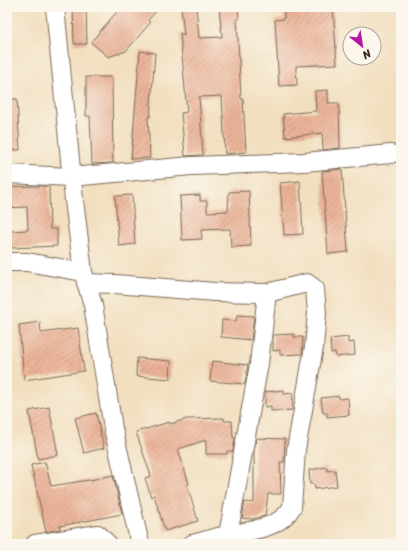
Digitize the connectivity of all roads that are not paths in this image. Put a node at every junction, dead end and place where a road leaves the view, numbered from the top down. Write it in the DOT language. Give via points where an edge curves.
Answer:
graph roads {
  1 [pos="55,7"];
  2 [pos="391,154"];
  3 [pos="7,174"];
  4 [pos="71,177"];
  5 [pos="7,262"];
  6 [pos="84,278"];
  7 [pos="267,293"];
  8 [pos="229,539"];
  9 [pos="35,544"];
  10 [pos="108,544"];
  11 [pos="140,544"];
  12 [pos="192,544"];
  1 -- 4 [label="street"];
  2 -- 4 [label="street" via="304,162 191,166"];
  3 -- 4 [label="street"];
  4 -- 6 [label="street"];
  5 -- 6 [label="street" via="27,262"];
  6 -- 7 [label="street" via="115,284 215,292"];
  6 -- 11 [label="street" via="93,306 113,428"];
  7 -- 8 [label="street"];
  7 -- 8 [label="street" via="307,283 315,289 317,313 314,346 296,450 292,507 288,514 274,523"];
  8 -- 12 [label="street"];
  9 -- 10 [label="street" via="98,534"];
}
